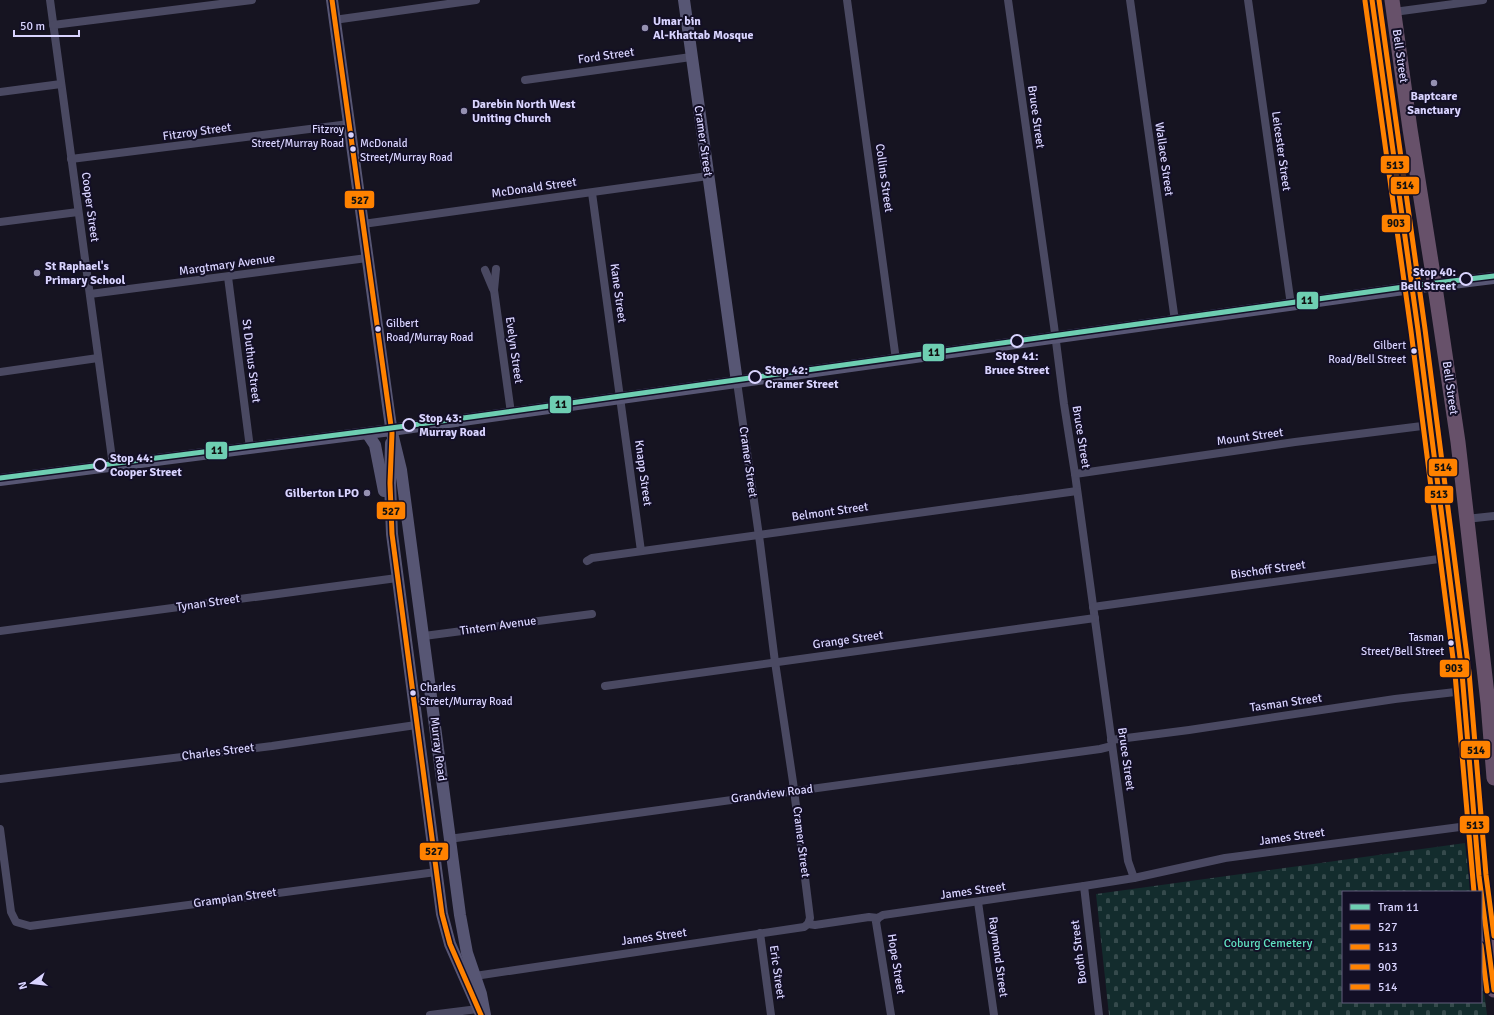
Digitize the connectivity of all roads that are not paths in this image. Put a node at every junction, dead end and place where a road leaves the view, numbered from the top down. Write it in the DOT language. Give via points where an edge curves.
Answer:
graph roads {
  1 [pos="50,0"];
  2 [pos="252,0"];
  3 [pos="332,0"];
  4 [pos="476,0"];
  5 [pos="684,0"];
  6 [pos="847,0"];
  7 [pos="1008,0"];
  8 [pos="1130,0"];
  9 [pos="1248,0"];
  10 [pos="1372,0"];
  11 [pos="1483,0"];
  12 [pos="192,4"];
  13 [pos="1393,6"];
  14 [pos="334,20"];
  15 [pos="53,25"];
  16 [pos="691,57"];
  17 [pos="525,80"];
  18 [pos="61,84"];
  19 [pos="0,92"];
  20 [pos="349,124"];
  21 [pos="71,160"];
  22 [pos="708,176"];
  23 [pos="592,192"];
  24 [pos="78,212"];
  25 [pos="0,222"];
  26 [pos="363,224"];
  27 [pos="367,258"];
  28 [pos="496,269"];
  29 [pos="485,270"];
  30 [pos="228,277"];
  31 [pos="1494,278"];
  32 [pos="1435,285"];
  33 [pos="1411,288"];
  34 [pos="494,290"];
  35 [pos="90,294"];
  36 [pos="1291,305"];
  37 [pos="1175,321"];
  38 [pos="1055,338"];
  39 [pos="98,358"];
  40 [pos="896,360"];
  41 [pos="0,372"];
  42 [pos="737,382"];
  43 [pos="620,398"];
  44 [pos="511,413"];
  45 [pos="1430,425"];
  46 [pos="392,432"];
  47 [pos="367,433"];
  48 [pos="250,448"];
  49 [pos="112,466"];
  50 [pos="1075,474"];
  51 [pos="0,480"];
  52 [pos="1077,491"];
  53 [pos="1494,516"];
  54 [pos="1466,519"];
  55 [pos="392,534"];
  56 [pos="758,534"];
  57 [pos="642,551"];
  58 [pos="1446,558"];
  59 [pos="588,561"];
  60 [pos="415,576"];
  61 [pos="397,578"];
  62 [pos="1093,607"];
  63 [pos="592,614"];
  64 [pos="1095,618"];
  65 [pos="0,631"];
  66 [pos="424,636"];
  67 [pos="405,639"];
  68 [pos="775,662"];
  69 [pos="605,686"];
  70 [pos="1464,691"];
  71 [pos="435,723"];
  72 [pos="416,725"];
  73 [pos="1112,743"];
  74 [pos="1493,751"];
  75 [pos="1494,779"];
  76 [pos="0,780"];
  77 [pos="1471,790"];
  78 [pos="794,791"];
  79 [pos="1475,825"];
  80 [pos="0,829"];
  81 [pos="449,839"];
  82 [pos="432,841"];
  83 [pos="453,870"];
  84 [pos="436,872"];
  85 [pos="1134,878"];
  86 [pos="1084,886"];
  87 [pos="1481,891"];
  88 [pos="1482,898"];
  89 [pos="978,902"];
  90 [pos="878,918"];
  91 [pos="808,924"];
  92 [pos="760,933"];
  93 [pos="475,976"];
  94 [pos="1494,990"];
  95 [pos="482,1013"];
  96 [pos="430,1015"];
  97 [pos="771,1015"];
  98 [pos="891,1015"];
  99 [pos="994,1015"];
  100 [pos="1099,1015"];
  1 -- 15 [label="street, Cooper Street"];
  2 -- 12 [label="street"];
  3 -- 14 [label="street, Murray Road"];
  4 -- 14 [label="street"];
  5 -- 16 [label="street, Cramer Street"];
  6 -- 40 [label="street, Collins Street"];
  7 -- 38 [label="street, Bruce Street"];
  8 -- 37 [label="street, Wallace Street"];
  9 -- 36 [label="street, Leicester Street"];
  10 -- 33 [label="highway, Bell Street"];
  11 -- 13 [label="street"];
  12 -- 15 [label="street"];
  13 -- 32 [label="highway, Bell Street"];
  14 -- 20 [label="street, Murray Road"];
  15 -- 18 [label="street, Cooper Street"];
  16 -- 17 [label="street, Ford Street"];
  16 -- 22 [label="street, Cramer Street"];
  18 -- 19 [label="street"];
  18 -- 21 [label="street, Cooper Street"];
  20 -- 21 [label="street, Fitzroy Street"];
  20 -- 26 [label="street, Murray Road"];
  21 -- 24 [label="street, Cooper Street"];
  22 -- 23 [label="street, McDonald Street"];
  22 -- 42 [label="street, Cramer Street"];
  23 -- 26 [label="street, McDonald Street"];
  23 -- 43 [label="street, Kane Street"];
  24 -- 25 [label="street"];
  24 -- 35 [label="street, Cooper Street"];
  26 -- 27 [label="street, Murray Road"];
  27 -- 30 [label="street, Margtmary Avenue"];
  27 -- 46 [label="street, Murray Road"];
  28 -- 34 [label="street, Evelyn Street"];
  29 -- 34 [label="street, Evelyn Street"];
  30 -- 35 [label="street, Margtmary Avenue"];
  30 -- 48 [label="street, St Duthus Street"];
  31 -- 32 [label="street"];
  32 -- 33 [label="street"];
  32 -- 54 [label="highway, Bell Street" via="1458,442"];
  33 -- 36 [label="street"];
  33 -- 45 [label="highway, Bell Street"];
  34 -- 44 [label="street, Evelyn Street"];
  35 -- 39 [label="street, Cooper Street"];
  36 -- 37 [label="street"];
  37 -- 38 [label="street"];
  38 -- 40 [label="street"];
  38 -- 50 [label="street, Bruce Street"];
  39 -- 41 [label="street"];
  39 -- 49 [label="street, Cooper Street"];
  40 -- 42 [label="street"];
  42 -- 43 [label="street"];
  42 -- 56 [label="street, Cramer Street"];
  43 -- 44 [label="street"];
  43 -- 57 [label="street, Knapp Street"];
  44 -- 46 [label="street"];
  45 -- 50 [label="street, Mount Street"];
  45 -- 58 [label="highway, Bell Street"];
  46 -- 47 [label="street"];
  46 -- 55 [label="street, Murray Road"];
  46 -- 60 [label="street, Murray Road" via="401,470"];
  47 -- 48 [label="street"];
  47 -- 55 [label="street" via="374,443 377,454"];
  48 -- 49 [label="street"];
  49 -- 51 [label="street"];
  50 -- 52 [label="street, Bruce Street"];
  52 -- 56 [label="street, Belmont Street"];
  52 -- 62 [label="street, Bruce Street"];
  53 -- 54 [label="street"];
  54 -- 74 [label="highway, Bell Street"];
  55 -- 61 [label="street, Murray Road"];
  56 -- 57 [label="street, Belmont Street"];
  56 -- 68 [label="street, Cramer Street"];
  57 -- 59 [label="street, Belmont Street" via="592,558"];
  58 -- 62 [label="street, Bischoff Street"];
  58 -- 70 [label="highway, Bell Street"];
  60 -- 61 [label="street, Tynan Street"];
  60 -- 66 [label="street, Murray Road"];
  61 -- 65 [label="street, Tynan Street"];
  61 -- 67 [label="street, Murray Road"];
  62 -- 64 [label="street, Bruce Street"];
  63 -- 66 [label="street, Tintern Avenue"];
  64 -- 68 [label="street, Grange Street"];
  64 -- 73 [label="street, Bruce Street"];
  66 -- 67 [label="street, Tintern Avenue"];
  66 -- 71 [label="street, Murray Road"];
  67 -- 72 [label="street, Murray Road"];
  68 -- 69 [label="street, Grange Street"];
  68 -- 78 [label="street, Cramer Street"];
  70 -- 73 [label="street, Tasman Street" via="1395,699"];
  70 -- 77 [label="highway, Bell Street"];
  71 -- 72 [label="street, Charles Street"];
  71 -- 81 [label="street, Murray Road"];
  72 -- 76 [label="street, Charles Street"];
  72 -- 82 [label="street, Murray Road"];
  73 -- 78 [label="street, Grandview Road" via="1100,748"];
  73 -- 85 [label="street, Bruce Street" via="1128,861"];
  74 -- 75 [label="highway, Bell Street"];
  75 -- 77 [label="highway"];
  77 -- 79 [label="highway, Bell Street"];
  78 -- 81 [label="street, Grandview Road"];
  78 -- 91 [label="street, Cramer Street" via="810,918"];
  79 -- 85 [label="street, James Street" via="1225,858"];
  79 -- 87 [label="highway, Bell Street"];
  80 -- 84 [label="street, Grampian Street" via="10,908 16,922 30,926"];
  81 -- 82 [label="street, Grandview Road"];
  81 -- 83 [label="street, Murray Road"];
  82 -- 84 [label="street, Murray Road"];
  83 -- 84 [label="street, Grampian Street"];
  83 -- 93 [label="street, Murray Road" via="463,934"];
  84 -- 95 [label="street, Murray Road" via="447,936"];
  85 -- 86 [label="street, James Street"];
  86 -- 89 [label="street, James Street"];
  86 -- 100 [label="street, Booth Street"];
  88 -- 94 [label="highway, Bell Street"];
  89 -- 90 [label="street, James Street" via="883,915"];
  89 -- 99 [label="street, Raymond Street"];
  90 -- 91 [label="street, James Street"];
  90 -- 98 [label="street, Hope Street" via="876,922"];
  91 -- 92 [label="street, James Street" via="804,927"];
  92 -- 93 [label="street, James Street"];
  92 -- 97 [label="street, Eric Street"];
  93 -- 95 [label="street, Murray Road" via="481,994"];
  95 -- 96 [label="street"];
}
